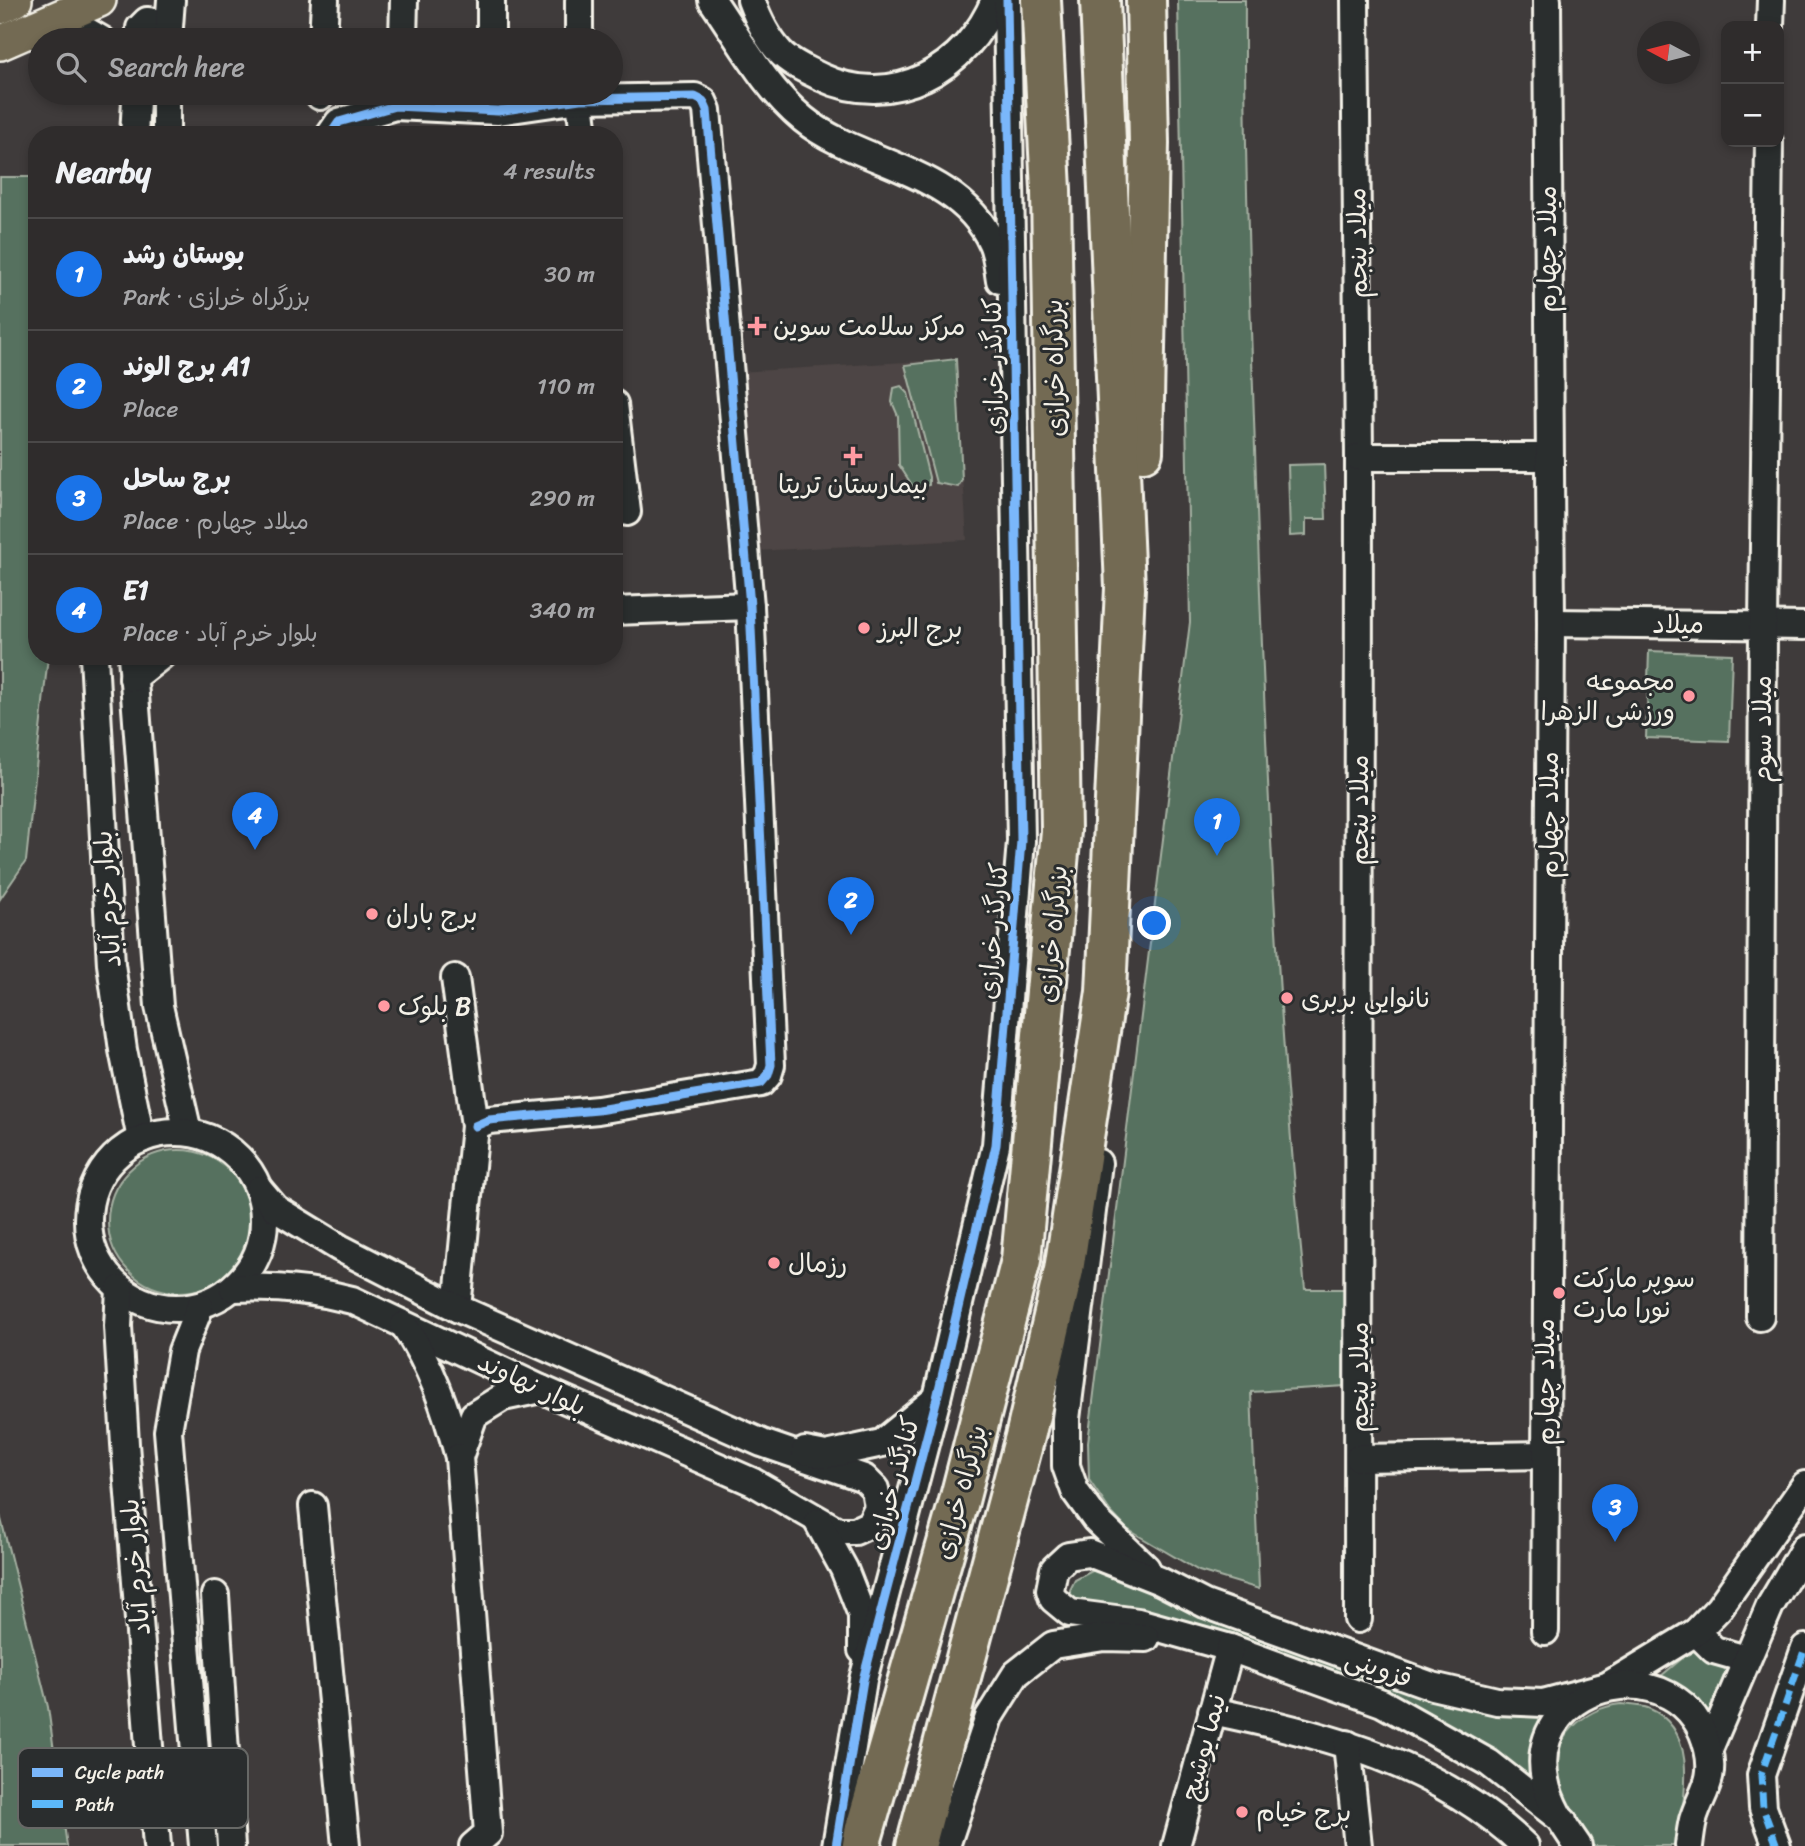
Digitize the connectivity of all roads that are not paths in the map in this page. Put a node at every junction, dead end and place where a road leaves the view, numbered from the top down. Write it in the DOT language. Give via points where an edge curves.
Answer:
graph roads {
  1 [pos="15,0"];
  2 [pos="99,0"];
  3 [pos="171,0"];
  4 [pos="324,0"];
  5 [pos="404,0"];
  6 [pos="491,0"];
  7 [pos="579,0"];
  8 [pos="712,0"];
  9 [pos="751,0"];
  10 [pos="995,0"];
  11 [pos="1007,0"];
  12 [pos="1041,0"];
  13 [pos="1100,0"];
  14 [pos="1146,0"];
  15 [pos="1355,0"];
  16 [pos="1547,0"];
  17 [pos="1771,0"];
  18 [pos="0,7"];
  19 [pos="1770,21"];
  20 [pos="33,28"];
  21 [pos="140,28"];
  22 [pos="159,28"];
  23 [pos="167,28"];
  24 [pos="323,28"];
  25 [pos="403,28"];
  26 [pos="491,28"];
  27 [pos="579,28"];
  28 [pos="28,30"];
  29 [pos="28,37"];
  30 [pos="3,41"];
  31 [pos="623,96"];
  32 [pos="135,105"];
  33 [pos="166,105"];
  34 [pos="552,105"];
  35 [pos="580,105"];
  36 [pos="499,123"];
  37 [pos="135,126"];
  38 [pos="166,126"];
  39 [pos="336,126"];
  40 [pos="583,126"];
  41 [pos="1769,147"];
  42 [pos="1014,346"];
  43 [pos="1359,457"];
  44 [pos="1548,457"];
  45 [pos="623,485"];
  46 [pos="626,512"];
  47 [pos="1125,588"];
  48 [pos="750,606"];
  49 [pos="623,611"];
  50 [pos="1551,624"];
  51 [pos="1763,625"];
  52 [pos="1805,626"];
  53 [pos="94,665"];
  54 [pos="132,667"];
  55 [pos="455,978"];
  56 [pos="1106,992"];
  57 [pos="475,1126"];
  58 [pos="188,1132"];
  59 [pos="141,1139"];
  60 [pos="259,1189"];
  61 [pos="233,1288"];
  62 [pos="120,1289"];
  63 [pos="200,1306"];
  64 [pos="457,1308"];
  65 [pos="1760,1317"];
  66 [pos="403,1324"];
  67 [pos="541,1390"];
  68 [pos="937,1398"];
  69 [pos="762,1443"];
  70 [pos="1545,1455"];
  71 [pos="459,1457"];
  72 [pos="1359,1458"];
  73 [pos="1805,1485"];
  74 [pos="313,1506"];
  75 [pos="818,1522"];
  76 [pos="1805,1547"];
  77 [pos="1160,1581"];
  78 [pos="215,1595"];
  79 [pos="1358,1619"];
  80 [pos="1545,1631"];
  81 [pos="1696,1632"];
  82 [pos="1189,1639"];
  83 [pos="1230,1648"];
  84 [pos="1805,1648"];
  85 [pos="1746,1659"];
  86 [pos="863,1680"];
  87 [pos="1607,1686"];
  88 [pos="1212,1711"];
  89 [pos="192,1715"];
  90 [pos="223,1715"];
  91 [pos="1347,1744"];
  92 [pos="148,1748"];
  93 [pos="195,1748"];
  94 [pos="225,1748"];
  95 [pos="1709,1749"];
  96 [pos="1563,1821"];
  97 [pos="155,1828"];
  98 [pos="201,1828"];
  99 [pos="230,1828"];
  100 [pos="156,1846"];
  101 [pos="203,1846"];
  102 [pos="231,1846"];
  103 [pos="346,1846"];
  104 [pos="473,1846"];
  105 [pos="836,1846"];
  106 [pos="860,1846"];
  107 [pos="916,1846"];
  108 [pos="946,1846"];
  109 [pos="1176,1846"];
  110 [pos="1358,1846"];
  111 [pos="1525,1846"];
  112 [pos="1578,1846"];
  113 [pos="1689,1846"];
  114 [pos="1777,1846"];
  1 -- 18 [label="main road"];
  2 -- 20 [label="main road"];
  3 -- 23 [label="street"];
  4 -- 24 [label="street"];
  5 -- 25 [label="street"];
  6 -- 26 [label="street"];
  7 -- 27 [label="street"];
  8 -- 42 [label="street" via="778,95 802,118 838,141 922,177 972,213 993,244"];
  9 -- 10 [label="street" via="772,42 802,68 856,89 886,89 914,84 964,52"];
  11 -- 42 [label="street, کنارگذر خرازی"];
  12 -- 106 [label="highway, بزرگراه خرازی" via="1051,204 1061,831 1023,1247 958,1505"];
  13 -- 47 [label="highway, بزرگراه خرازی"];
  14 -- 47 [label="highway" via="1149,143 1143,540"];
  15 -- 43 [label="street, میلاد پنجم"];
  16 -- 44 [label="street, میلاد چهارم"];
  17 -- 19 [label="street"];
  21 -- 22 [label="street" via="147,21 156,22"];
  28 -- 30 [label="main road"];
  29 -- 30 [label="street"];
  31 -- 48 [label="street" via="695,97 707,110"];
  32 -- 37 [label="street"];
  33 -- 38 [label="street"];
  34 -- 36 [label="street"];
  35 -- 40 [label="street"];
  36 -- 39 [label="street" via="395,106"];
  41 -- 51 [label="street, میلاد سوم"];
  42 -- 68 [label="street, کنارگذر خرازی" via="1021,841 996,1145"];
  43 -- 44 [label="street"];
  43 -- 72 [label="street, میلاد پنجم"];
  44 -- 50 [label="street, میلاد چهارم"];
  45 -- 46 [label="street"];
  47 -- 56 [label="highway, بزرگراه خرازی"];
  48 -- 49 [label="street"];
  48 -- 57 [label="street" via="771,1051 768,1075 761,1083 712,1092 598,1110 489,1120"];
  50 -- 51 [label="street, میلاد"];
  50 -- 70 [label="street, میلاد چهارم"];
  51 -- 52 [label="street, میلاد"];
  51 -- 65 [label="street, میلاد سوم"];
  53 -- 59 [label="street, بلوار خرم آباد" via="111,964"];
  54 -- 58 [label="street, بلوار خرم آباد" via="159,1006"];
  55 -- 57 [label="street"];
  56 -- 77 [label="street" via="1107,1084 1066,1419 1066,1466 1075,1491 1096,1520"];
  56 -- 107 [label="highway, بزرگراه خرازی" via="1064,1270"];
  57 -- 64 [label="street"];
  58 -- 59 [label="street"];
  58 -- 60 [label="street" via="231,1151"];
  59 -- 62 [label="street" via="116,1156 98,1180 89,1208 89,1238 100,1266"];
  60 -- 61 [label="street" via="264,1215 262,1242 251,1268"];
  60 -- 64 [label="street, بلوار نهاوند" via="276,1209 340,1248"];
  61 -- 63 [label="street"];
  61 -- 66 [label="street, بلوار نهاوند" via="319,1291 352,1300"];
  62 -- 63 [label="street" via="144,1303 172,1309"];
  62 -- 92 [label="street, بلوار خرم آباد" via="125,1444"];
  63 -- 89 [label="street, بلوار خرم آباد" via="182,1351 169,1432"];
  64 -- 69 [label="street, بلوار نهاوند"];
  66 -- 67 [label="street, بلوار نهاوند"];
  66 -- 71 [label="street" via="423,1353 442,1397"];
  67 -- 71 [label="street" via="503,1397 474,1415"];
  67 -- 75 [label="street, بلوار نهاوند" via="753,1482"];
  68 -- 69 [label="street" via="882,1443 826,1454"];
  68 -- 86 [label="street, کنارگذر خرازی"];
  69 -- 75 [label="street" via="864,1478 875,1489 878,1507 870,1524 855,1531 838,1531"];
  70 -- 72 [label="street"];
  70 -- 80 [label="street, میلاد چهارم"];
  71 -- 104 [label="street" via="488,1833"];
  72 -- 79 [label="street, میلاد پنجم"];
  73 -- 81 [label="street" via="1719,1608"];
  74 -- 103 [label="street"];
  75 -- 86 [label="street" via="862,1615"];
  76 -- 85 [label="street"];
  77 -- 82 [label="street" via="1102,1557 1077,1553 1054,1569 1050,1590 1060,1608 1070,1613 1138,1622"];
  77 -- 87 [label="street, قزوینی" via="1298,1640 1458,1694 1543,1703"];
  78 -- 90 [label="street"];
  81 -- 85 [label="street" via="1714,1650"];
  81 -- 87 [label="street"];
  82 -- 83 [label="street, قزوینی"];
  82 -- 108 [label="street" via="1104,1637 1053,1645 1016,1674 989,1717"];
  83 -- 88 [label="street, نیما یوشیج"];
  83 -- 96 [label="street, قزوینی" via="1382,1703 1438,1732 1489,1763"];
  84 -- 114 [label="street" via="1761,1775 1763,1808"];
  85 -- 95 [label="street"];
  86 -- 105 [label="street, کنارگذر خرازی"];
  87 -- 95 [label="street" via="1633,1684 1659,1690 1682,1704 1699,1724"];
  87 -- 96 [label="street" via="1566,1710 1552,1730 1545,1753 1547,1789"];
  88 -- 91 [label="street"];
  88 -- 109 [label="street, نیما یوشیج"];
  89 -- 90 [label="street"];
  89 -- 93 [label="street, بلوار خرم آباد"];
  90 -- 94 [label="street"];
  91 -- 110 [label="street"];
  91 -- 111 [label="street" via="1421,1773 1503,1825"];
  95 -- 113 [label="street" via="1707,1785 1693,1818"];
  96 -- 112 [label="street"];
  97 -- 100 [label="street, بلوار خرم آباد"];
  98 -- 101 [label="street, بلوار خرم آباد"];
  99 -- 102 [label="street"];
}
